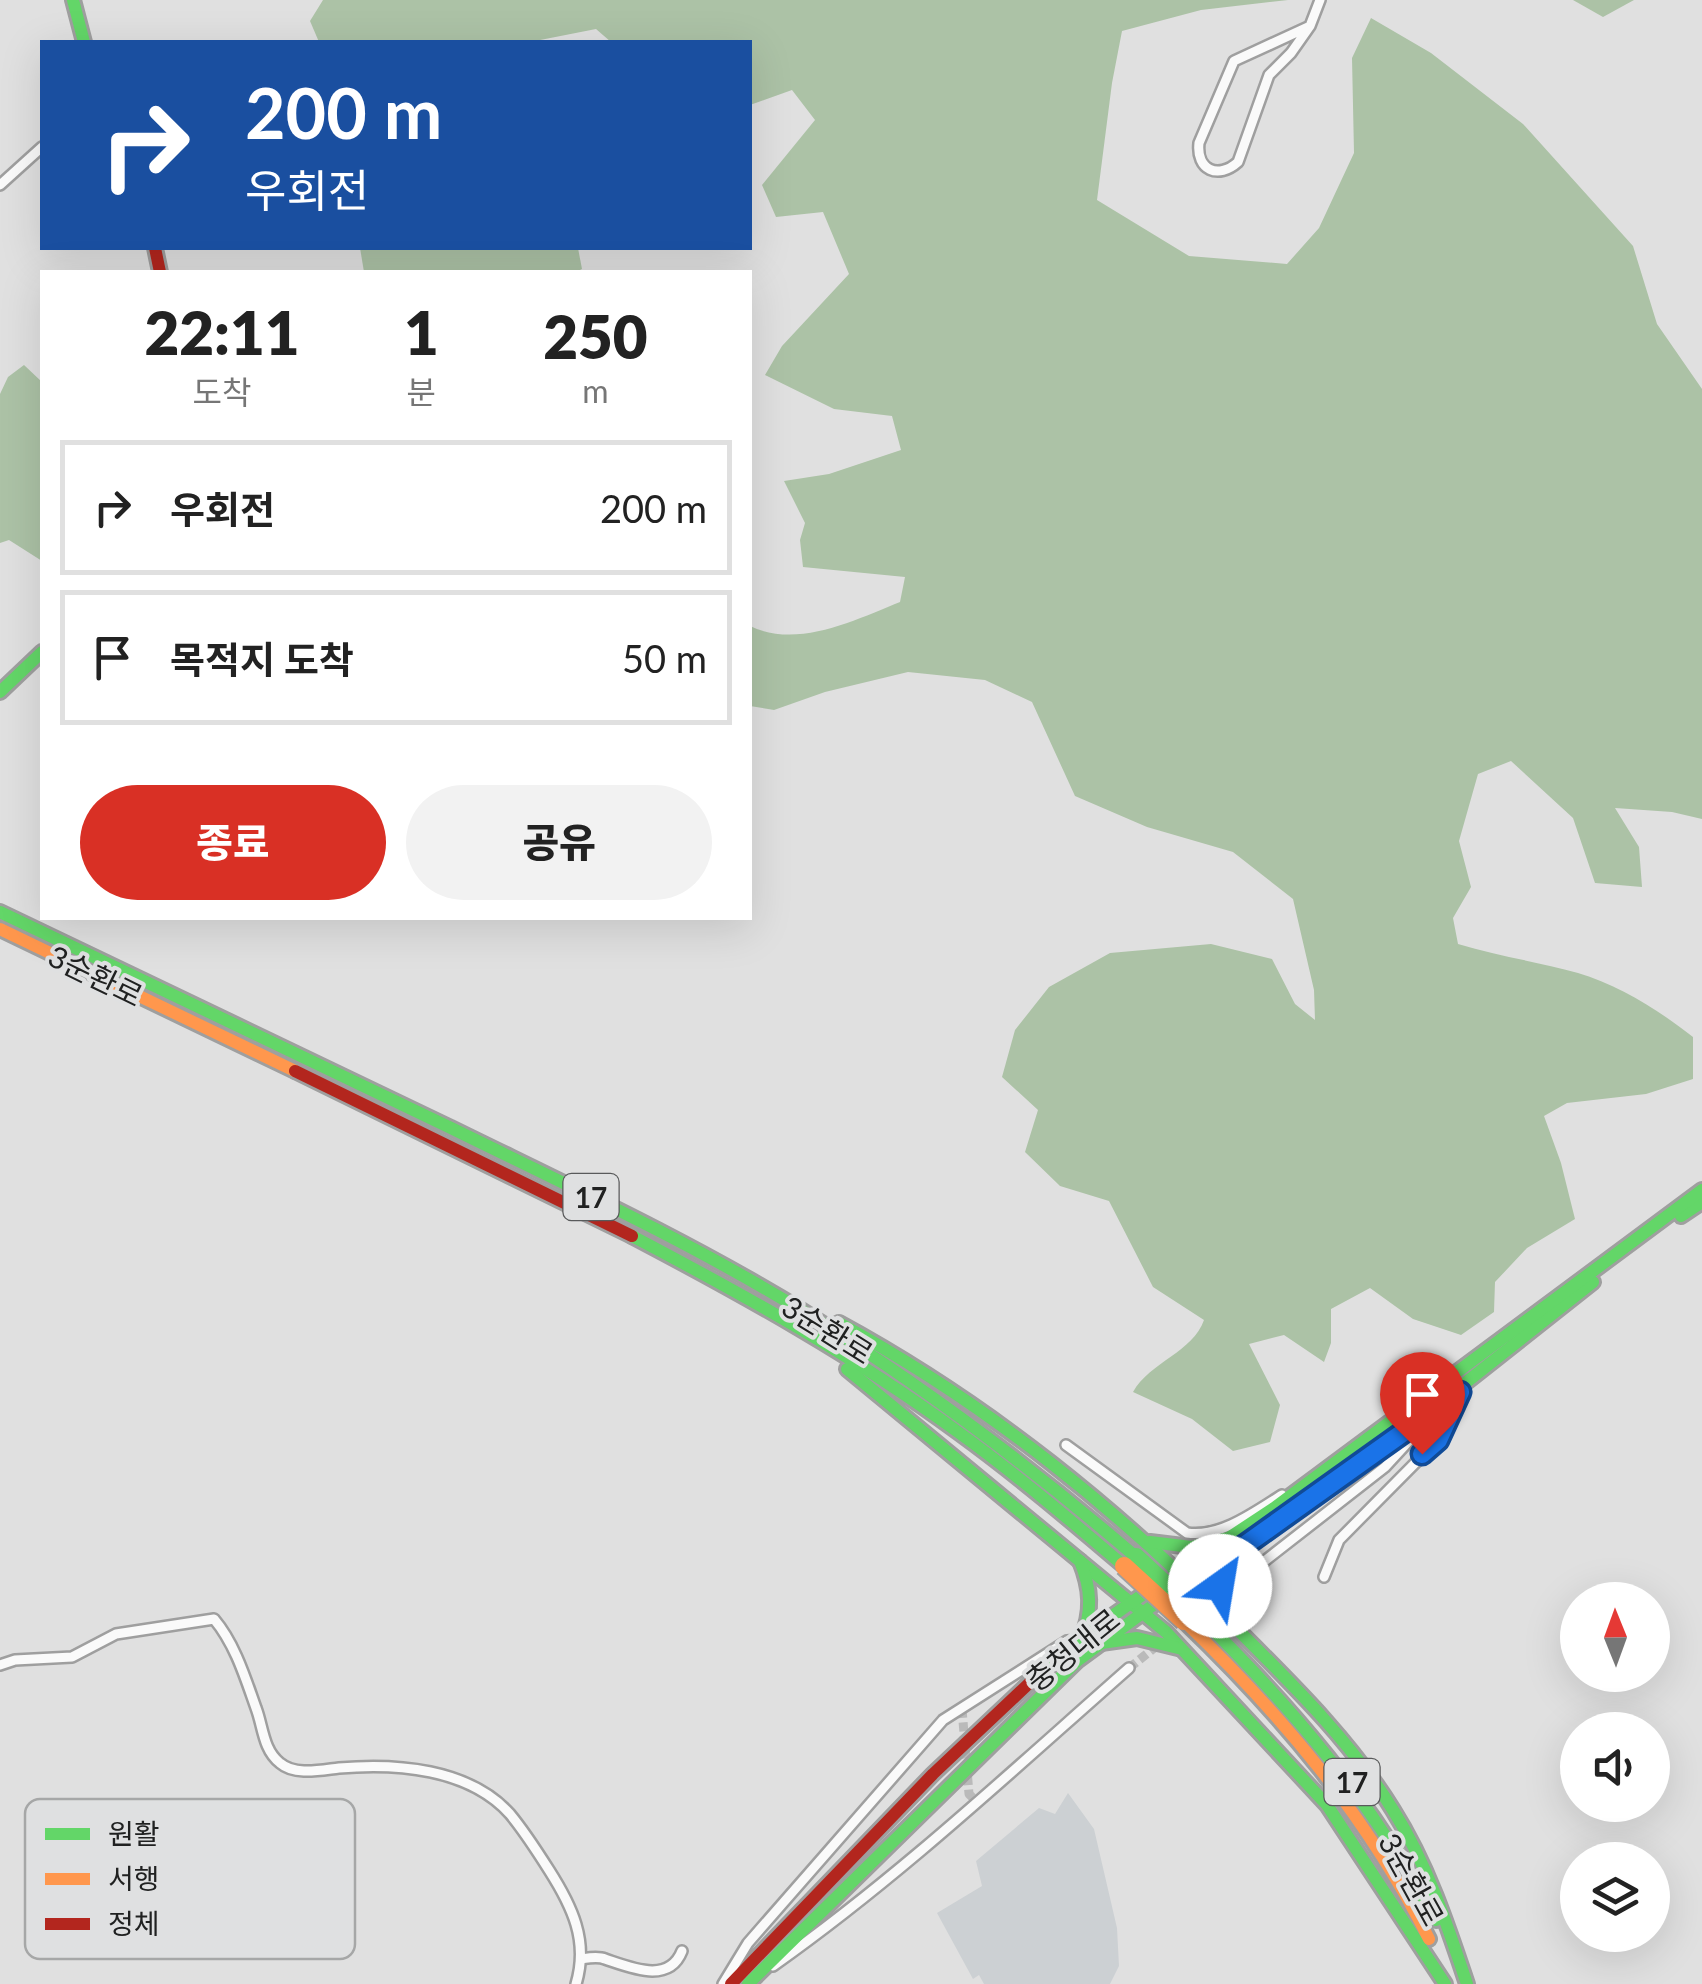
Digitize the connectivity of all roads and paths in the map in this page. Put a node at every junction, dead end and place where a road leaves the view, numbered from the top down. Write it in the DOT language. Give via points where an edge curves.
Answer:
graph roads {
  1 [pos="74,0"];
  2 [pos="1320,0"];
  3 [pos="1310,26"];
  4 [pos="84,40"];
  5 [pos="40,149"];
  6 [pos="0,186"];
  7 [pos="40,654"];
  8 [pos="0,692"];
  9 [pos="0,912"];
  10 [pos="0,929"];
  11 [pos="1702,1190"];
  12 [pos="1702,1202"];
  13 [pos="727,1285"];
  14 [pos="1460,1392"];
  15 [pos="1441,1406"];
  16 [pos="1066,1445"];
  17 [pos="1327,1468"];
  18 [pos="1233,1545"];
  19 [pos="1135,1554"];
  20 [pos="1164,1556"];
  21 [pos="1080,1560"];
  22 [pos="1253,1570"];
  23 [pos="1185,1575"];
  24 [pos="1324,1577"];
  25 [pos="1130,1602"];
  26 [pos="1195,1610"];
  27 [pos="1226,1617"];
  28 [pos="1166,1632"];
  29 [pos="1081,1639"];
  30 [pos="1101,1643"];
  31 [pos="1183,1650"];
  32 [pos="0,1665"];
  33 [pos="1129,1668"];
  34 [pos="682,1951"];
  35 [pos="581,1959"];
  36 [pos="576,1984"];
  37 [pos="738,1984"];
  38 [pos="1447,1984"];
  39 [pos="1466,1984"];
  1 -- 4 [label="main road"];
  2 -- 3 [label="street"];
  3 -- 3 [label="street" via="1269,75 1238,162 1229,170 1204,168 1199,143 1234,62"];
  5 -- 6 [label="street"];
  7 -- 8 [label="main road"];
  9 -- 19 [label="main road, 3순환로 / 17" via="692,1248 926,1392"];
  10 -- 13 [label="main road, 3순환로 / 17" via="595,1214"];
  11 -- 17 [label="main road, 충청대로"];
  12 -- 14 [label="main road, 충청대로" via="1631,1250"];
  13 -- 19 [label="main road, 3순환로 / 17" via="871,1371 1044,1498"];
  13 -- 21 [label="main road" via="870,1386"];
  14 -- 15 [label="main road, 충청대로"];
  14 -- 24 [label="street" via="1438,1440 1340,1540"];
  15 -- 18 [label="main road, 충청대로"];
  15 -- 22 [label="street" via="1385,1467"];
  16 -- 17 [label="street" via="1168,1522 1200,1535 1243,1518"];
  17 -- 18 [label="main road, 충청대로"];
  18 -- 19 [label="main road" via="1162,1546"];
  18 -- 23 [label="main road, 충청대로"];
  18 -- 27 [label="main road" via="1221,1578"];
  19 -- 20 [label="main road"];
  19 -- 26 [label="main road, 3순환로 / 17, bridge"];
  20 -- 23 [label="main road"];
  20 -- 25 [label="main road"];
  21 -- 25 [label="main road"];
  21 -- 29 [label="main road" via="1090,1602"];
  23 -- 25 [label="main road, 충청대로"];
  23 -- 26 [label="main road"];
  25 -- 28 [label="main road"];
  25 -- 29 [label="main road, 충청대로"];
  25 -- 30 [label="main road, 충청대로"];
  26 -- 27 [label="main road"];
  26 -- 28 [label="main road"];
  26 -- 38 [label="main road, 3순환로 / 17" via="1348,1802 1404,1888"];
  26 -- 39 [label="main road, 3순환로 / 17" via="1305,1723 1367,1802 1426,1899"];
  27 -- 39 [label="main road" via="1342,1737 1386,1798 1425,1866"];
  28 -- 31 [label="main road"];
  29 -- 37 [label="main road, 충청대로" via="913,1793"];
  29 -- 37 [label="street" via="1066,1641 943,1720 748,1943"];
  30 -- 31 [label="main road" via="1146,1638"];
  30 -- 37 [label="main road, 충청대로"];
  31 -- 38 [label="main road" via="1327,1805"];
  32 -- 35 [label="street" via="72,1657 116,1634 214,1619 280,1764 307,1772 395,1765 487,1794 509,1813 569,1901"];
  33 -- 37 [label="street" via="818,1933"];
  34 -- 35 [label="street" via="671,1974 651,1981 603,1957"];
  35 -- 36 [label="street"];
}
